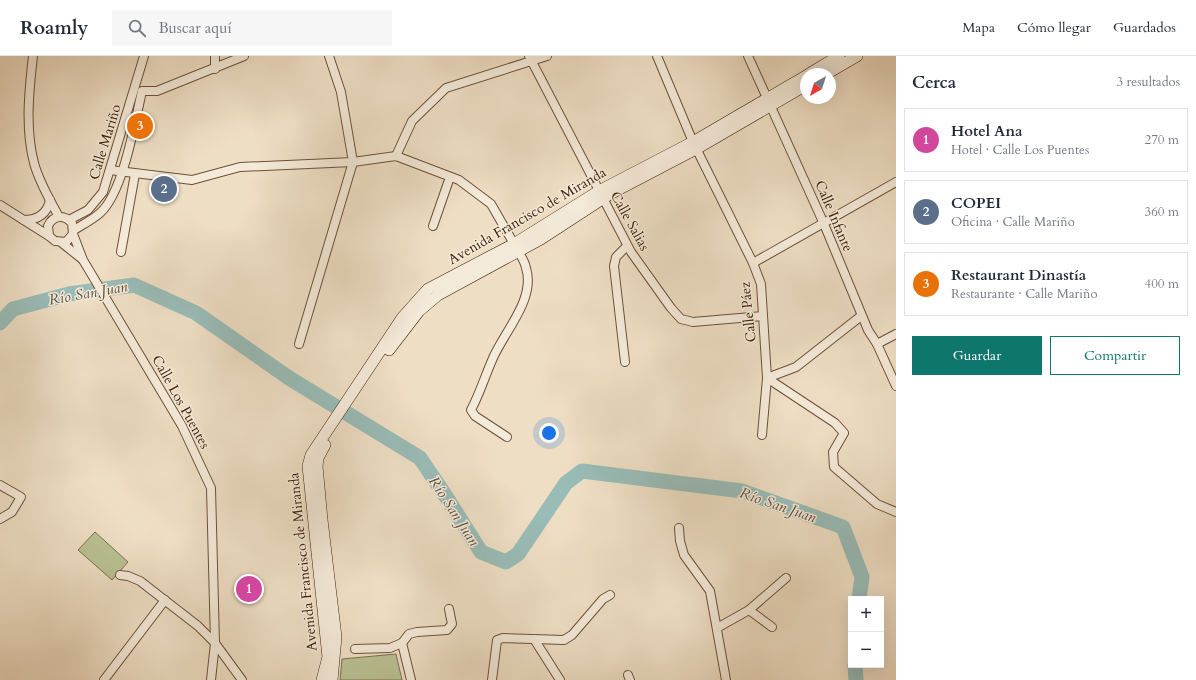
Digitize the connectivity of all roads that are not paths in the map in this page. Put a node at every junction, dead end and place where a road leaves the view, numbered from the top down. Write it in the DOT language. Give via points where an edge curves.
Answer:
graph roads {
  1 [pos="33,56"];
  2 [pos="144,56"];
  3 [pos="215,56"];
  4 [pos="244,56"];
  5 [pos="329,56"];
  6 [pos="547,56"];
  7 [pos="657,56"];
  8 [pos="748,56"];
  9 [pos="840,56"];
  10 [pos="857,56"];
  11 [pos="530,58"];
  12 [pos="819,68"];
  13 [pos="836,68"];
  14 [pos="215,69"];
  15 [pos="137,80"];
  16 [pos="800,80"];
  17 [pos="800,89"];
  18 [pos="142,91"];
  19 [pos="769,102"];
  20 [pos="694,146"];
  21 [pos="396,156"];
  22 [pos="353,162"];
  23 [pos="110,170"];
  24 [pos="122,172"];
  25 [pos="134,174"];
  26 [pos="450,176"];
  27 [pos="896,182"];
  28 [pos="601,195"];
  29 [pos="50,200"];
  30 [pos="0,205"];
  31 [pos="59,217"];
  32 [pos="24,220"];
  33 [pos="69,220"];
  34 [pos="824,224"];
  35 [pos="433,226"];
  36 [pos="73,232"];
  37 [pos="49,236"];
  38 [pos="62,242"];
  39 [pos="627,246"];
  40 [pos="516,248"];
  41 [pos="121,252"];
  42 [pos="83,260"];
  43 [pos="753,263"];
  44 [pos="763,316"];
  45 [pos="862,316"];
  46 [pos="896,334"];
  47 [pos="299,344"];
  48 [pos="877,344"];
  49 [pos="625,362"];
  50 [pos="767,378"];
  51 [pos="896,386"];
  52 [pos="762,435"];
  53 [pos="507,437"];
  54 [pos="320,447"];
  55 [pos="0,485"];
  56 [pos="896,512"];
  57 [pos="0,519"];
  58 [pos="679,528"];
  59 [pos="120,576"];
  60 [pos="786,578"];
  61 [pos="610,595"];
  62 [pos="165,600"];
  63 [pos="449,609"];
  64 [pos="749,610"];
  65 [pos="772,627"];
  66 [pos="717,628"];
  67 [pos="534,639"];
  68 [pos="215,643"];
  69 [pos="402,643"];
  70 [pos="355,649"];
  71 [pos="104,680"];
  72 [pos="211,680"];
  73 [pos="242,680"];
  74 [pos="322,680"];
  75 [pos="332,680"];
  76 [pos="411,680"];
  77 [pos="492,680"];
  78 [pos="560,680"];
  79 [pos="726,680"];
  1 -- 29 [label="street" via="29,126 34,163"];
  2 -- 15 [label="street, Calle Mariño"];
  3 -- 14 [label="street"];
  4 -- 14 [label="street"];
  5 -- 22 [label="street" via="341,92"];
  6 -- 11 [label="street"];
  7 -- 20 [label="street, Calle Páez"];
  8 -- 19 [label="street, Calle Infante"];
  9 -- 12 [label="main road"];
  10 -- 13 [label="main road"];
  11 -- 21 [label="street" via="446,88 412,121"];
  11 -- 28 [label="street, Calle Salias"];
  14 -- 18 [label="street" via="157,91"];
  15 -- 18 [label="street"];
  15 -- 23 [label="street, Calle Mariño"];
  16 -- 19 [label="main road, Avenida Francisco de Miranda"];
  17 -- 19 [label="main road, Avenida Francisco de Miranda"];
  18 -- 24 [label="street, Calle Mariño"];
  19 -- 20 [label="main road, Avenida Francisco de Miranda"];
  19 -- 34 [label="street, Calle Infante"];
  20 -- 28 [label="main road, Avenida Francisco de Miranda"];
  20 -- 43 [label="street, Calle Páez"];
  21 -- 22 [label="street"];
  21 -- 26 [label="street"];
  22 -- 25 [label="street" via="240,166 192,180"];
  22 -- 47 [label="street"];
  23 -- 24 [label="street"];
  23 -- 33 [label="street, Calle Mariño" via="103,192 88,210"];
  24 -- 25 [label="street"];
  24 -- 36 [label="street, Calle Mariño" via="110,201 100,213"];
  25 -- 41 [label="street"];
  26 -- 35 [label="street"];
  26 -- 40 [label="street" via="491,204"];
  27 -- 34 [label="street"];
  28 -- 39 [label="street, Calle Salias"];
  28 -- 40 [label="main road, Avenida Francisco de Miranda"];
  29 -- 31 [label="street"];
  29 -- 32 [label="street" via="41,216"];
  30 -- 32 [label="street"];
  31 -- 33 [label="street"];
  31 -- 37 [label="street" via="52,220 48,226"];
  32 -- 37 [label="street"];
  33 -- 36 [label="street"];
  34 -- 43 [label="street"];
  34 -- 45 [label="street, Calle Infante"];
  36 -- 38 [label="street" via="69,240"];
  36 -- 42 [label="street"];
  37 -- 38 [label="street" via="55,241"];
  38 -- 42 [label="street"];
  39 -- 44 [label="street, Calle Salias" via="681,319 693,322"];
  39 -- 49 [label="street" via="616,257 614,266"];
  40 -- 53 [label="street" via="527,269 527,290 514,321 493,357 472,410 475,416"];
  40 -- 54 [label="main road, Avenida Francisco de Miranda" via="428,289 402,318 366,379"];
  42 -- 68 [label="street, Calle Los Puentes" via="182,426 211,488"];
  43 -- 44 [label="street, Calle Páez" via="761,284"];
  44 -- 50 [label="street, Calle Páez"];
  45 -- 48 [label="street, Calle Infante"];
  45 -- 50 [label="street" via="796,367"];
  46 -- 48 [label="street"];
  48 -- 51 [label="street, Calle Infante"];
  50 -- 52 [label="street, Calle Páez"];
  50 -- 56 [label="street" via="835,424 844,433 833,452 834,467 877,504"];
  54 -- 74 [label="main road, Avenida Francisco de Miranda" via="311,455 308,466 328,657"];
  54 -- 75 [label="main road, Avenida Francisco de Miranda" via="317,466 336,637"];
  55 -- 57 [label="street" via="21,497 12,512"];
  58 -- 66 [label="street" via="684,555 710,591"];
  59 -- 62 [label="street" via="140,581"];
  60 -- 64 [label="street"];
  61 -- 67 [label="street" via="603,599 572,636 564,640"];
  62 -- 68 [label="street"];
  62 -- 71 [label="street"];
  63 -- 69 [label="street" via="451,627 447,630 409,634"];
  64 -- 65 [label="street"];
  64 -- 66 [label="street"];
  66 -- 79 [label="street"];
  67 -- 77 [label="street" via="497,640"];
  67 -- 78 [label="street"];
  68 -- 72 [label="street, Calle Los Puentes"];
  68 -- 73 [label="street"];
  69 -- 70 [label="street" via="390,648"];
  69 -- 76 [label="street"];
}
